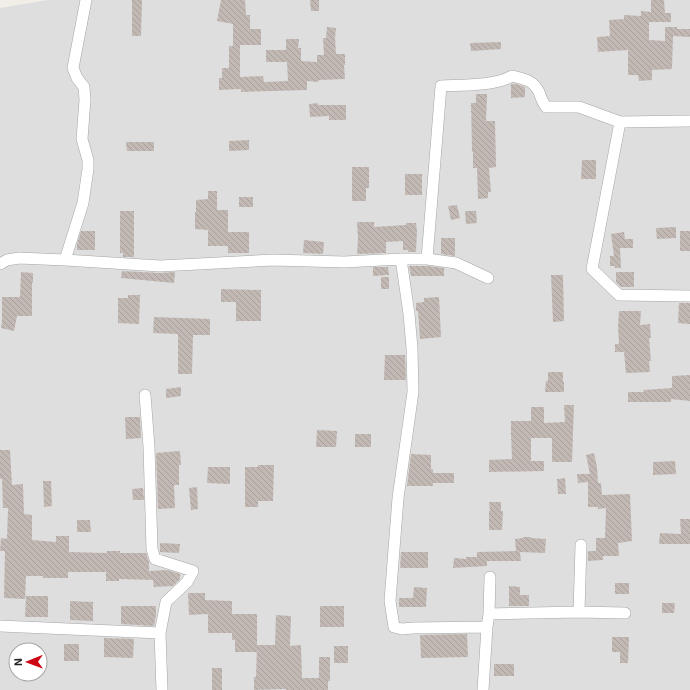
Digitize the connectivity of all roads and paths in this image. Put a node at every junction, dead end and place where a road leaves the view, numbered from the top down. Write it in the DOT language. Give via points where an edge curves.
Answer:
graph roads {
  1 [pos="86,0"];
  2 [pos="690,121"];
  3 [pos="620,122"];
  4 [pos="401,259"];
  5 [pos="427,259"];
  6 [pos="65,260"];
  7 [pos="0,264"];
  8 [pos="488,278"];
  9 [pos="690,296"];
  10 [pos="145,395"];
  11 [pos="581,545"];
  12 [pos="490,577"];
  13 [pos="579,612"];
  14 [pos="625,613"];
  15 [pos="489,614"];
  16 [pos="0,626"];
  17 [pos="487,627"];
  18 [pos="160,633"];
  19 [pos="162,690"];
  20 [pos="483,690"];
  1 -- 6 [label="street" via="72,68 84,87 82,139 88,169 83,203"];
  2 -- 3 [label="street"];
  3 -- 5 [label="street" via="579,107 546,107 532,82 512,76 486,83 441,86"];
  3 -- 9 [label="street" via="592,269 619,295"];
  4 -- 5 [label="street"];
  4 -- 6 [label="street" via="344,262 273,260 160,266"];
  4 -- 17 [label="street" via="412,341 413,392 397,514 390,601 394,627"];
  5 -- 8 [label="street" via="456,263"];
  6 -- 7 [label="street" via="19,258"];
  10 -- 18 [label="street" via="152,549 155,559 193,570 187,582 166,602"];
  11 -- 13 [label="street"];
  12 -- 15 [label="street"];
  13 -- 14 [label="street"];
  13 -- 15 [label="street"];
  15 -- 17 [label="street"];
  16 -- 18 [label="street"];
  17 -- 20 [label="street"];
  18 -- 19 [label="street"];
}
